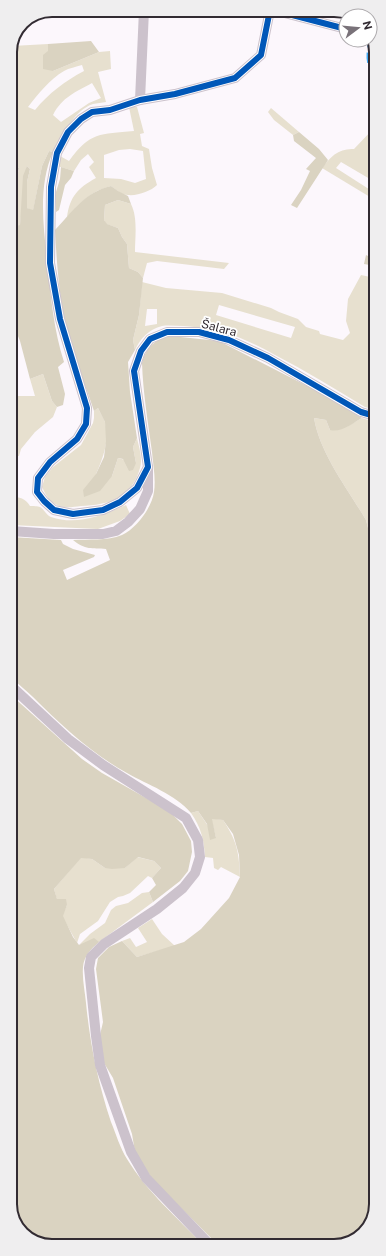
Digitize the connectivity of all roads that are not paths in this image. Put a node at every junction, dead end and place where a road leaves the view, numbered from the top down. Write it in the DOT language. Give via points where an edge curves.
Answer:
graph roads {
  1 [pos="144,17"];
  2 [pos="269,17"];
  3 [pos="300,17"];
  4 [pos="338,27"];
  5 [pos="140,100"];
  6 [pos="369,414"];
  7 [pos="148,467"];
  8 [pos="17,531"];
  9 [pos="17,692"];
  10 [pos="204,1239"];
  1 -- 5 [label="street"];
  2 -- 5 [label="street" via="261,54 235,78 176,94"];
  3 -- 4 [label="street"];
  5 -- 7 [label="street" via="110,110 92,112 81,119 68,132 57,153 51,187 50,263 60,318 87,408 86,424 77,440 50,462 38,478 37,492 54,510 73,514 103,510 120,502 137,488"];
  6 -- 7 [label="street, Šalara" via="268,358 229,340 199,332 167,332 150,339 141,351 134,371"];
  7 -- 8 [label="street, Šalara" via="148,491 140,509 116,531 103,534"];
  9 -- 10 [label="street" via="68,739 103,765 186,818 198,840 200,857 195,873 183,888 157,909 104,944 91,956 89,968 100,1065 131,1152 146,1178"];
}
